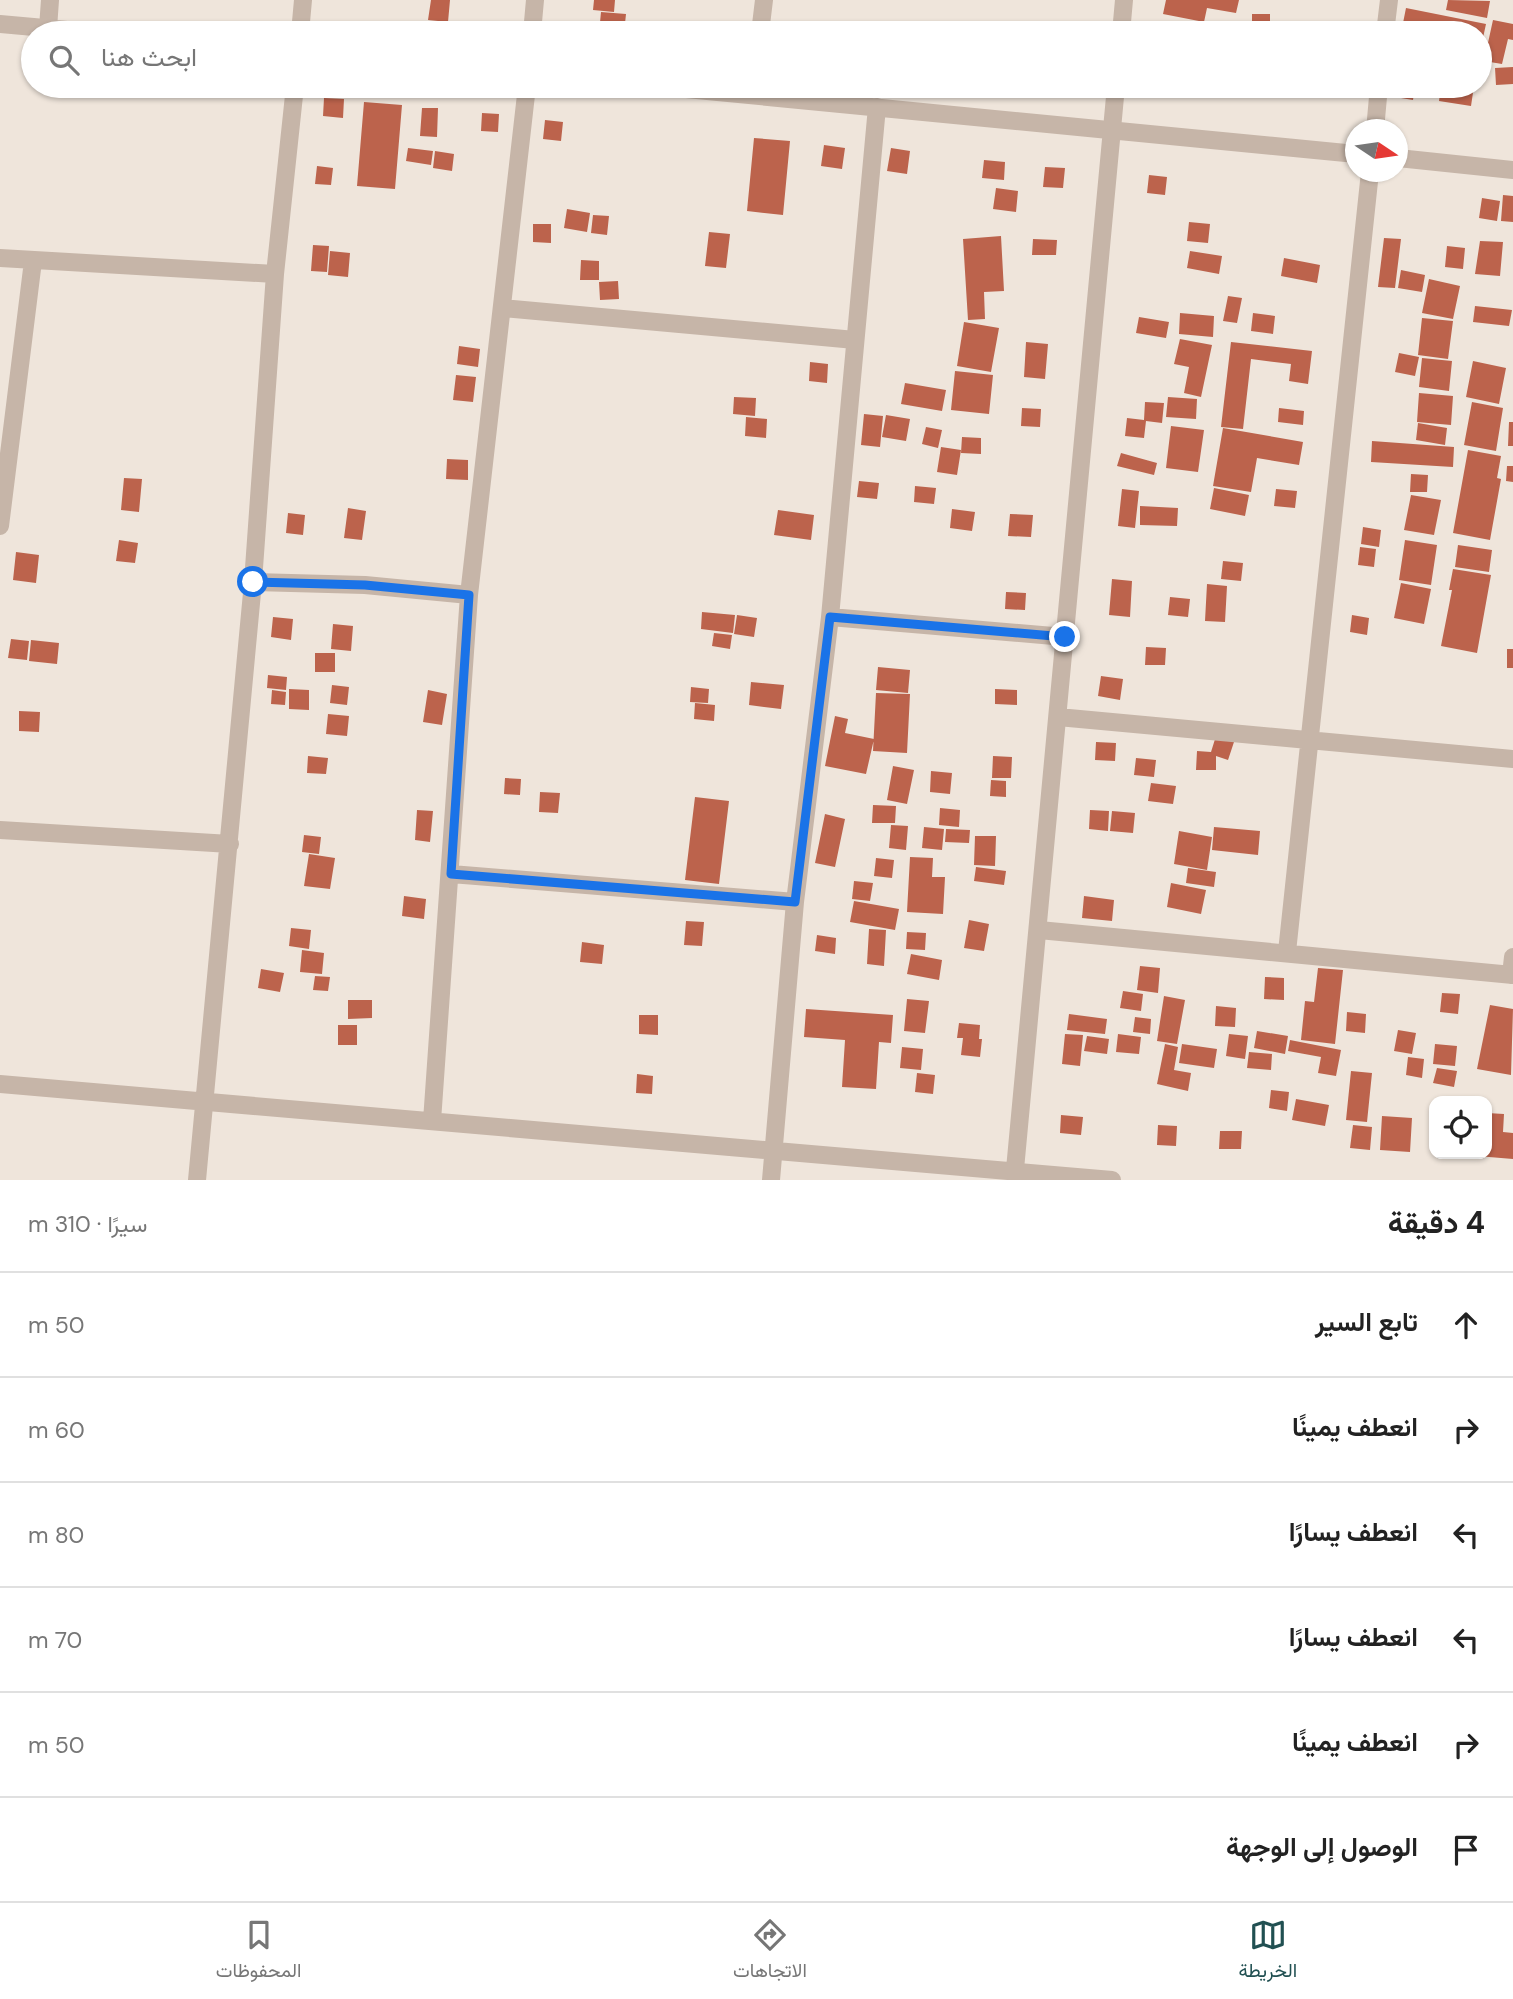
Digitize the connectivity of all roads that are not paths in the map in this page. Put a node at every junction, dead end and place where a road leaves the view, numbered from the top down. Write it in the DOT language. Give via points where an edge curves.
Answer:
graph roads {
  1 [pos="50,0"];
  2 [pos="303,0"];
  3 [pos="535,0"];
  4 [pos="764,0"];
  5 [pos="1124,0"];
  6 [pos="1389,0"];
  7 [pos="48,21"];
  8 [pos="301,21"];
  9 [pos="533,21"];
  10 [pos="761,21"];
  11 [pos="1122,21"];
  12 [pos="1386,21"];
  13 [pos="0,23"];
  14 [pos="21,25"];
  15 [pos="294,98"];
  16 [pos="526,98"];
  17 [pos="812,98"];
  18 [pos="1115,98"];
  19 [pos="1378,98"];
  20 [pos="877,107"];
  21 [pos="1376,119"];
  22 [pos="1112,130"];
  23 [pos="1345,152"];
  24 [pos="1408,159"];
  25 [pos="1513,170"];
  26 [pos="1369,182"];
  27 [pos="0,258"];
  28 [pos="33,261"];
  29 [pos="275,274"];
  30 [pos="503,309"];
  31 [pos="855,340"];
  32 [pos="0,526"];
  33 [pos="253,582"];
  34 [pos="469,595"];
  35 [pos="830,617"];
  36 [pos="1065,637"];
  37 [pos="1058,718"];
  38 [pos="1309,739"];
  39 [pos="1513,759"];
  40 [pos="0,830"];
  41 [pos="230,844"];
  42 [pos="451,874"];
  43 [pos="795,902"];
  44 [pos="1039,930"];
  45 [pos="1287,952"];
  46 [pos="1512,969"];
  47 [pos="0,1084"];
  48 [pos="204,1102"];
  49 [pos="432,1121"];
  50 [pos="774,1150"];
  51 [pos="1015,1175"];
  52 [pos="197,1180"];
  53 [pos="771,1180"];
  54 [pos="1112,1180"];
  1 -- 7 [label="street"];
  2 -- 8 [label="street"];
  3 -- 9 [label="street"];
  4 -- 10 [label="street"];
  5 -- 11 [label="street"];
  6 -- 12 [label="street"];
  13 -- 14 [label="street"];
  15 -- 29 [label="street"];
  16 -- 30 [label="street"];
  17 -- 20 [label="street"];
  18 -- 22 [label="street"];
  19 -- 21 [label="street"];
  20 -- 22 [label="street"];
  20 -- 31 [label="street"];
  22 -- 23 [label="street"];
  22 -- 36 [label="street"];
  24 -- 25 [label="street"];
  26 -- 38 [label="street"];
  27 -- 28 [label="street"];
  28 -- 29 [label="street"];
  28 -- 32 [label="street"];
  29 -- 33 [label="street"];
  30 -- 31 [label="street"];
  30 -- 34 [label="street"];
  31 -- 35 [label="street"];
  33 -- 34 [label="street" via="365,585"];
  33 -- 41 [label="street"];
  34 -- 42 [label="street"];
  35 -- 36 [label="street"];
  35 -- 43 [label="street"];
  36 -- 37 [label="street"];
  37 -- 38 [label="street"];
  37 -- 44 [label="street"];
  38 -- 39 [label="street"];
  38 -- 45 [label="street"];
  40 -- 41 [label="street"];
  41 -- 48 [label="street"];
  42 -- 43 [label="street"];
  42 -- 49 [label="street"];
  43 -- 50 [label="street"];
  44 -- 45 [label="street"];
  44 -- 51 [label="street"];
  45 -- 46 [label="street"];
  47 -- 48 [label="street"];
  48 -- 49 [label="street"];
  48 -- 52 [label="street"];
  49 -- 50 [label="street"];
  50 -- 51 [label="street"];
  50 -- 53 [label="street"];
  51 -- 54 [label="street"];
}
